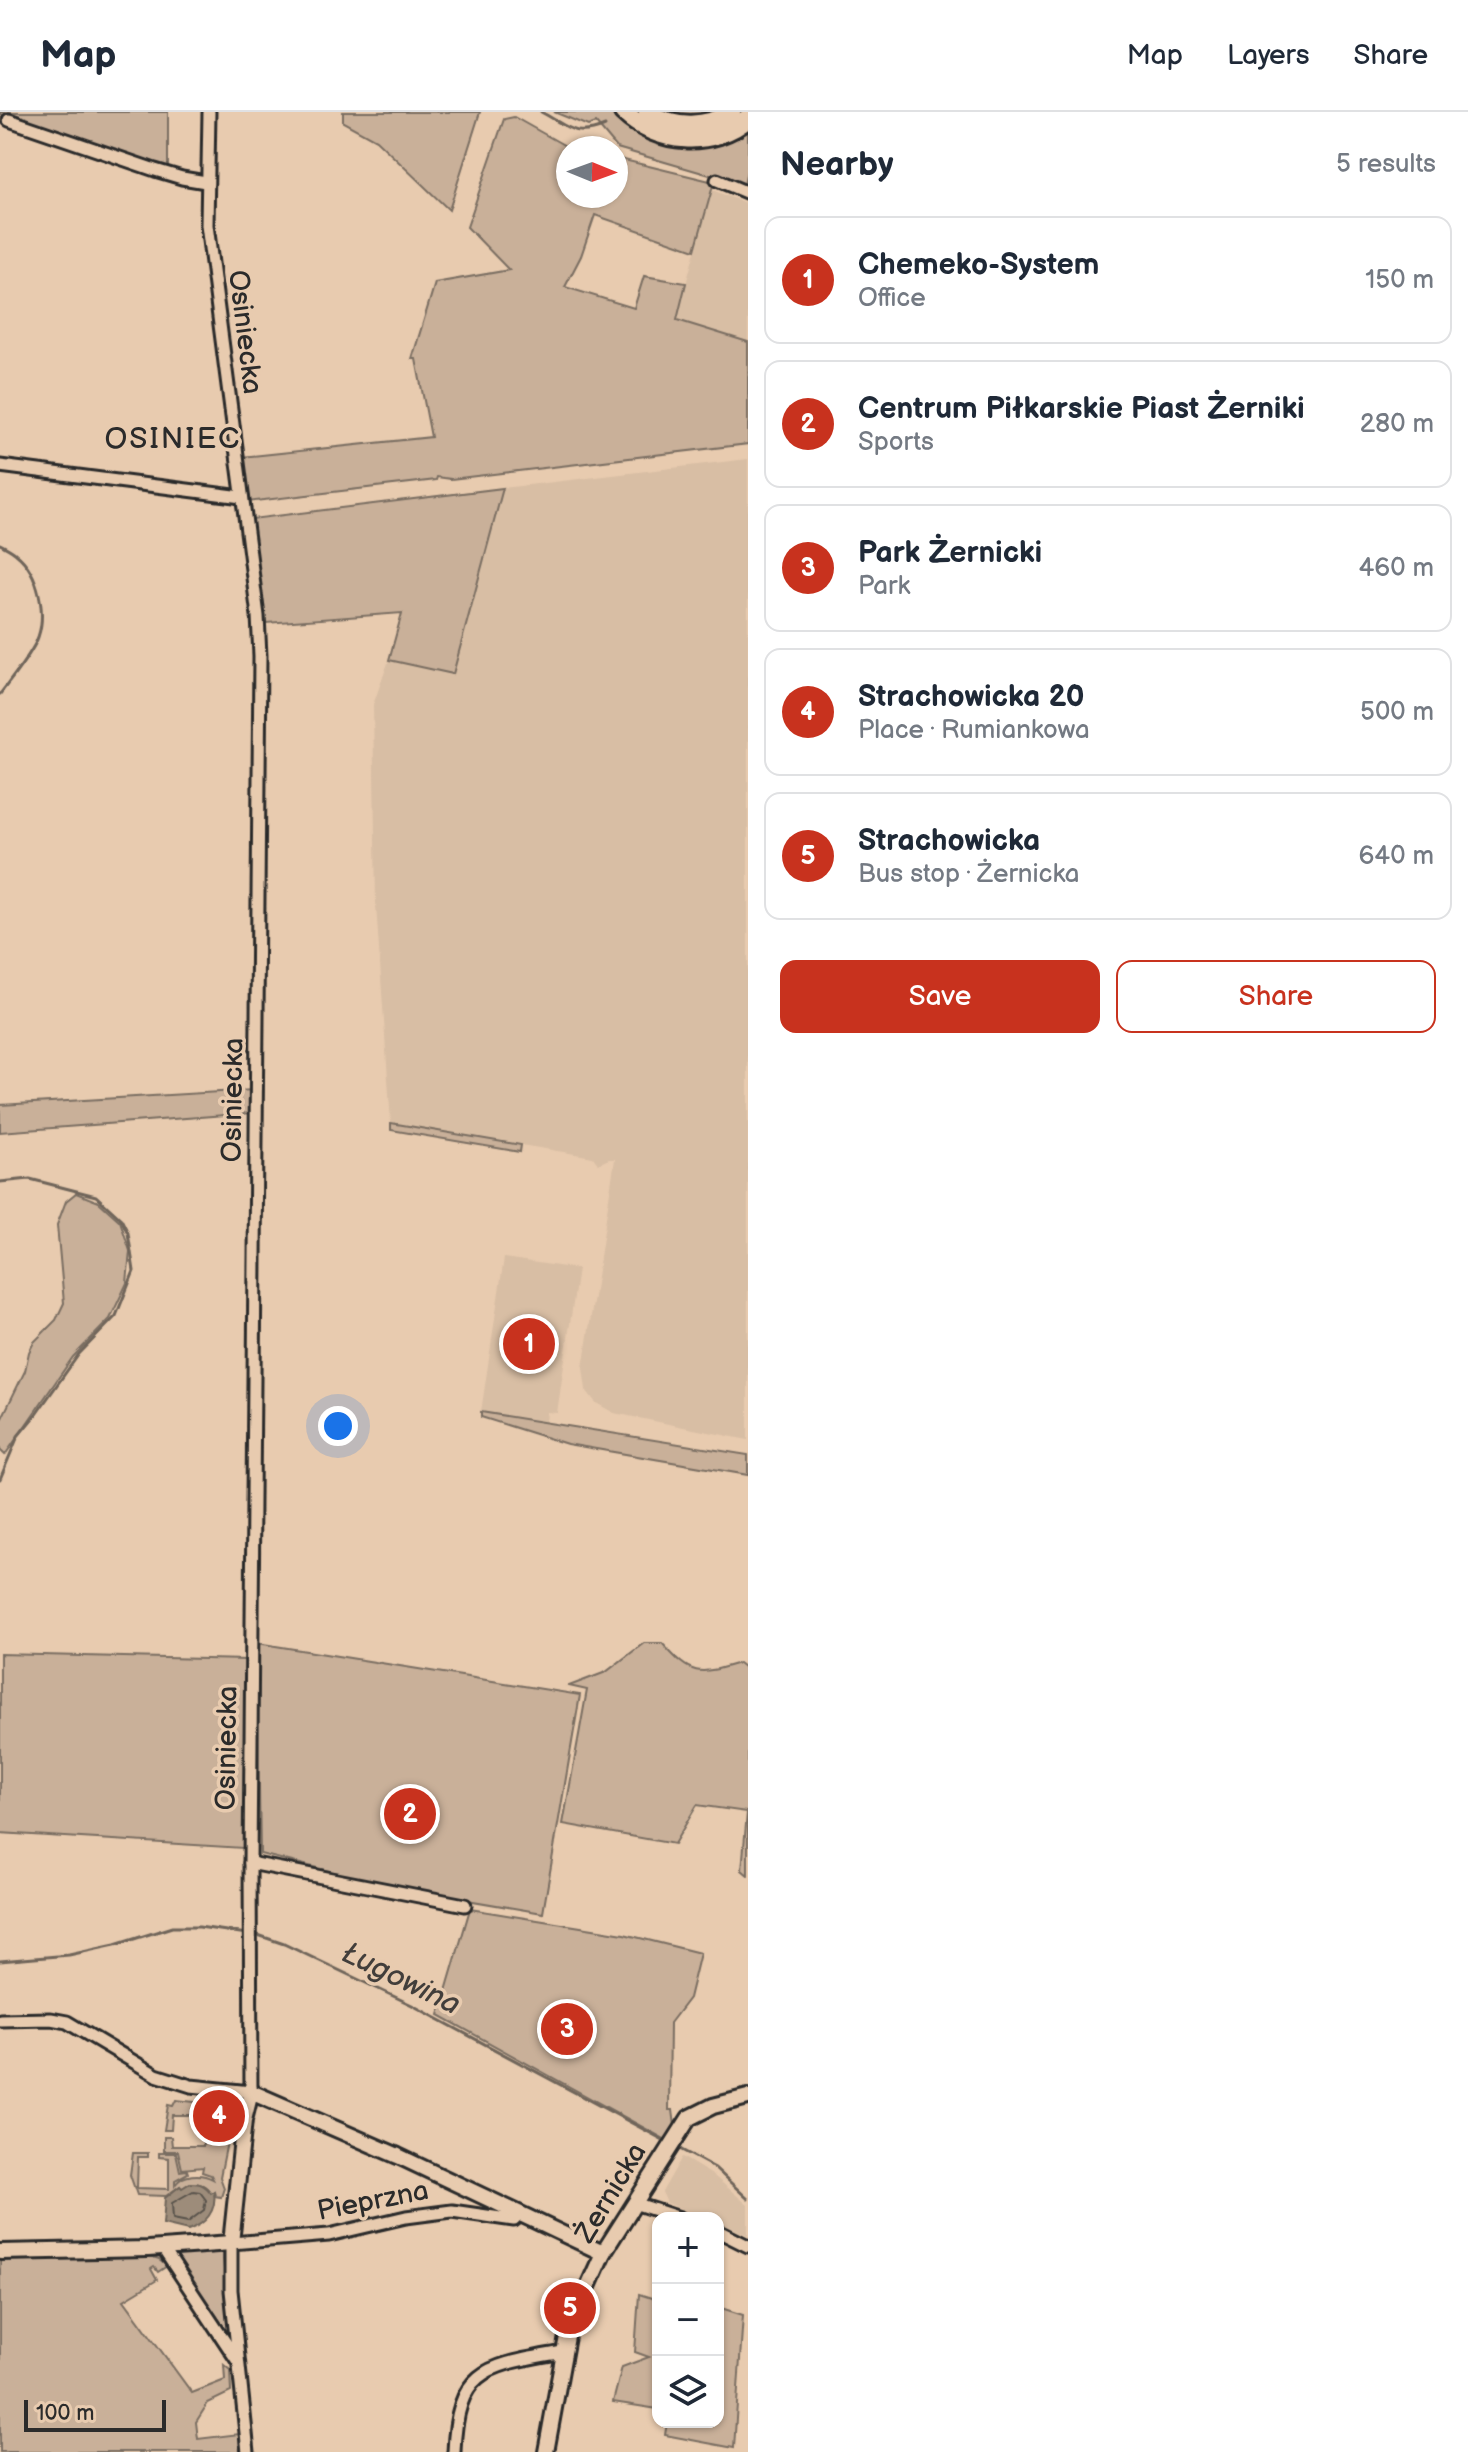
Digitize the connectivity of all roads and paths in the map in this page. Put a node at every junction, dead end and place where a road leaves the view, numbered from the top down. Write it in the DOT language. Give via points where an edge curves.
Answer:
graph roads {
  1 [pos="209,112"];
  2 [pos="624,112"];
  3 [pos="647,112"];
  4 [pos="732,112"];
  5 [pos="748,118"];
  6 [pos="9,120"];
  7 [pos="717,180"];
  8 [pos="206,182"];
  9 [pos="748,193"];
  10 [pos="0,466"];
  11 [pos="242,497"];
  12 [pos="250,1863"];
  13 [pos="465,1905"];
  14 [pos="0,2020"];
  15 [pos="251,2092"];
  16 [pos="748,2097"];
  17 [pos="634,2203"];
  18 [pos="662,2212"];
  19 [pos="520,2214"];
  20 [pos="724,2234"];
  21 [pos="231,2243"];
  22 [pos="748,2246"];
  23 [pos="165,2248"];
  24 [pos="0,2252"];
  25 [pos="603,2253"];
  26 [pos="563,2352"];
  27 [pos="237,2360"];
  28 [pos="248,2452"];
  29 [pos="454,2452"];
  30 [pos="546,2452"];
  1 -- 8 [label="street, Osiniecka"];
  2 -- 5 [label="main road" via="636,123 681,138 721,134"];
  3 -- 4 [label="main road" via="689,124"];
  6 -- 8 [label="street"];
  7 -- 9 [label="street"];
  8 -- 11 [label="street, Osiniecka"];
  10 -- 11 [label="street"];
  11 -- 12 [label="street, Osiniecka" via="258,616 261,706"];
  12 -- 13 [label="street"];
  12 -- 15 [label="street, Osiniecka"];
  14 -- 15 [label="street" via="67,2022 156,2075 191,2086"];
  15 -- 19 [label="street"];
  15 -- 21 [label="street"];
  16 -- 17 [label="street, Żernicka" via="692,2115"];
  17 -- 18 [label="street"];
  17 -- 25 [label="street, Żernicka"];
  19 -- 21 [label="street, Pieprzna" via="514,2220 452,2211 329,2235"];
  19 -- 25 [label="street"];
  20 -- 22 [label="street"];
  21 -- 23 [label="street"];
  21 -- 27 [label="street"];
  23 -- 24 [label="street"];
  23 -- 27 [label="street"];
  25 -- 26 [label="street, Żernicka"];
  26 -- 29 [label="street" via="499,2367 476,2379 457,2410"];
  26 -- 30 [label="street, Żernicka"];
  27 -- 28 [label="street"];
}
